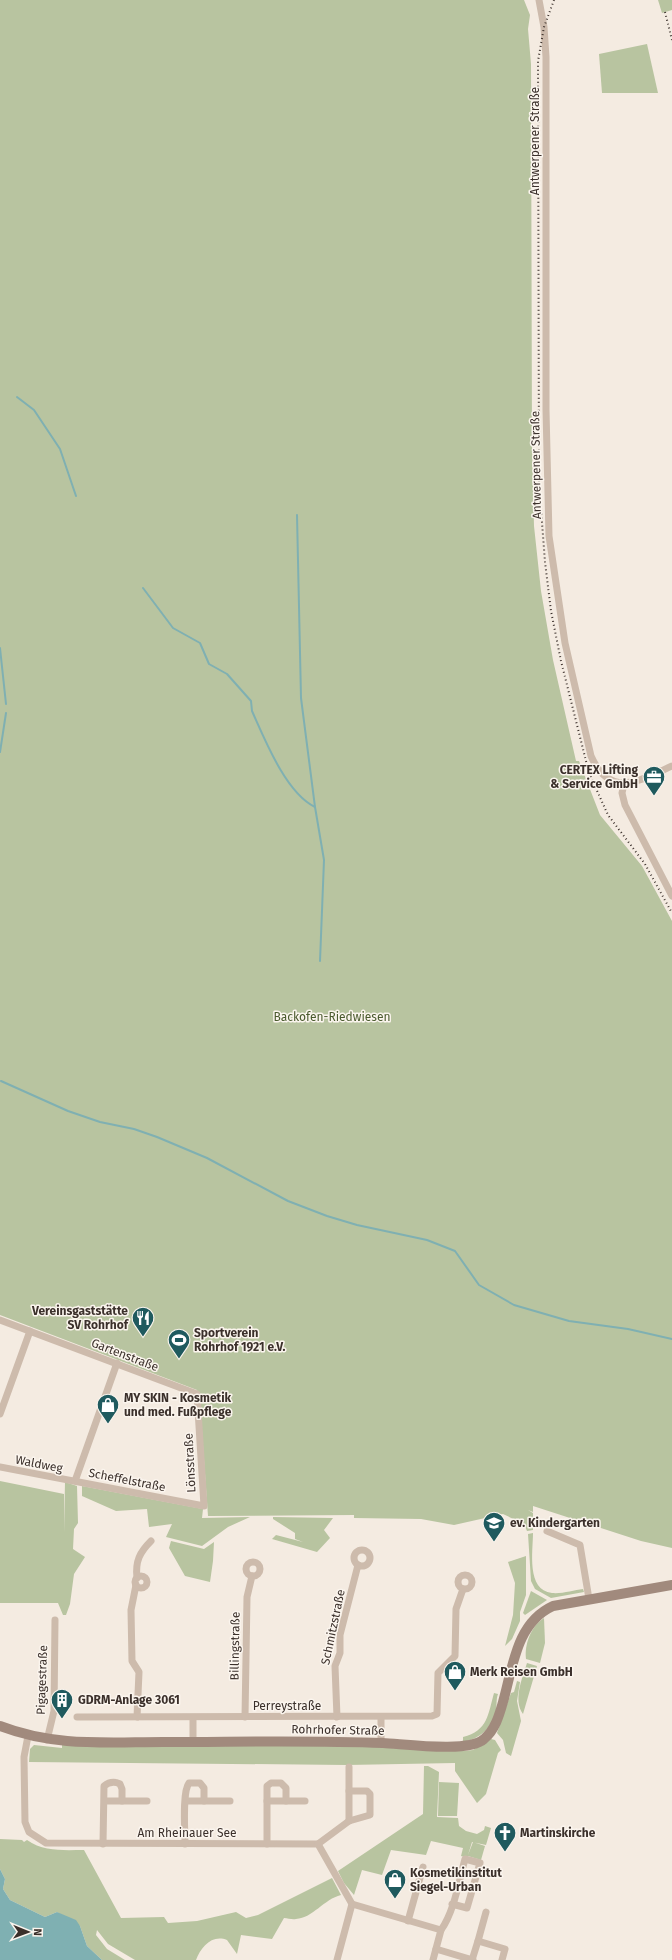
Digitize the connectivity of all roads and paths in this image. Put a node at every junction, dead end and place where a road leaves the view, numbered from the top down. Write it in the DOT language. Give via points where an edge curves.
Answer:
graph roads {
  1 [pos="539,0"];
  2 [pos="672,766"];
  3 [pos="624,784"];
  4 [pos="672,896"];
  5 [pos="0,1320"];
  6 [pos="30,1331"];
  7 [pos="117,1363"];
  8 [pos="197,1394"];
  9 [pos="0,1414"];
  10 [pos="0,1468"];
  11 [pos="75,1481"];
  12 [pos="204,1506"];
  13 [pos="547,1531"];
  14 [pos="151,1540"];
  15 [pos="358,1566"];
  16 [pos="252,1576"];
  17 [pos="672,1584"];
  18 [pos="463,1589"];
  19 [pos="589,1599"];
  20 [pos="54,1620"];
  21 [pos="77,1717"];
  22 [pos="138,1717"];
  23 [pos="245,1717"];
  24 [pos="337,1717"];
  25 [pos="382,1717"];
  26 [pos="193,1718"];
  27 [pos="0,1726"];
  28 [pos="28,1736"];
  29 [pos="47,1740"];
  30 [pos="193,1742"];
  31 [pos="381,1743"];
  32 [pos="350,1767"];
  33 [pos="349,1791"];
  34 [pos="104,1801"];
  35 [pos="122,1801"];
  36 [pos="147,1801"];
  37 [pos="185,1801"];
  38 [pos="204,1801"];
  39 [pos="230,1801"];
  40 [pos="267,1801"];
  41 [pos="286,1801"];
  42 [pos="305,1801"];
  43 [pos="349,1821"];
  44 [pos="103,1844"];
  45 [pos="185,1844"];
  46 [pos="267,1844"];
  47 [pos="318,1844"];
  48 [pos="423,1867"];
  49 [pos="352,1904"];
  50 [pos="452,1904"];
  51 [pos="486,1912"];
  52 [pos="408,1921"];
  53 [pos="441,1930"];
  54 [pos="478,1941"];
  55 [pos="436,1950"];
  56 [pos="337,1960"];
  57 [pos="433,1960"];
  58 [pos="472,1960"];
  59 [pos="502,1960"];
  1 -- 3 [label="street, Antwerpener Straße" via="546,57 548,536 565,643 591,756 602,775 613,782"];
  2 -- 3 [label="street"];
  3 -- 4 [label="street" via="622,793 625,805"];
  5 -- 6 [label="street, Gartenstraße"];
  6 -- 7 [label="street, Gartenstraße"];
  6 -- 9 [label="street"];
  7 -- 8 [label="street, Gartenstraße"];
  7 -- 11 [label="street, Scheffelstraße"];
  8 -- 12 [label="street, Lönsstraße"];
  10 -- 11 [label="street, Waldweg"];
  11 -- 12 [label="street, Scheffelstraße"];
  13 -- 19 [label="street" via="580,1545"];
  14 -- 22 [label="street" via="140,1552 132,1610 132,1661 139,1672"];
  15 -- 24 [label="street, Schmitzstraße" via="340,1635 340,1653 335,1666"];
  16 -- 23 [label="street, Billingstraße" via="247,1597"];
  17 -- 19 [label="main road, Rohrhofer Straße"];
  18 -- 25 [label="street, Perreystraße" via="456,1609 455,1656 438,1673 437,1714"];
  19 -- 31 [label="main road, Rohrhofer Straße" via="553,1606 530,1622 515,1658 498,1720 484,1740 474,1746 459,1747"];
  20 -- 29 [label="street, Pigagestraße" via="55,1703"];
  21 -- 22 [label="street, Perreystraße"];
  22 -- 26 [label="street, Perreystraße"];
  23 -- 24 [label="street, Perreystraße"];
  23 -- 26 [label="street, Perreystraße"];
  24 -- 25 [label="street, Perreystraße"];
  25 -- 31 [label="street"];
  26 -- 30 [label="street"];
  27 -- 28 [label="main road, Rohrhofer Straße"];
  28 -- 29 [label="main road, Rohrhofer Straße"];
  28 -- 44 [label="street, Am Rheinauer See" via="24,1757 24,1812 29,1832 46,1843"];
  29 -- 30 [label="main road, Rohrhofer Straße"];
  30 -- 31 [label="main road, Rohrhofer Straße"];
  32 -- 33 [label="street"];
  33 -- 43 [label="street"];
  33 -- 43 [label="street" via="367,1791 370,1794 370,1815"];
  34 -- 35 [label="street"];
  34 -- 35 [label="street" via="104,1786 115,1782 120,1784 122,1789"];
  34 -- 44 [label="street"];
  35 -- 36 [label="street"];
  37 -- 38 [label="street"];
  37 -- 38 [label="street" via="186,1787 194,1782 200,1783 204,1788"];
  37 -- 45 [label="street"];
  38 -- 39 [label="street"];
  40 -- 41 [label="street"];
  40 -- 41 [label="street" via="267,1786 276,1782 286,1788"];
  40 -- 46 [label="street"];
  41 -- 42 [label="street"];
  43 -- 47 [label="street"];
  44 -- 45 [label="street, Am Rheinauer See"];
  45 -- 46 [label="street, Am Rheinauer See"];
  46 -- 47 [label="street, Am Rheinauer See"];
  47 -- 49 [label="street"];
  48 -- 52 [label="street"];
  49 -- 52 [label="street"];
  49 -- 56 [label="street"];
  50 -- 50 [label="street" via="467,1908 480,1863 465,1859"];
  50 -- 53 [label="street"];
  51 -- 54 [label="street"];
  52 -- 53 [label="street"];
  53 -- 55 [label="street"];
  54 -- 58 [label="street"];
  54 -- 59 [label="street" via="505,1949"];
  55 -- 57 [label="street"];
  55 -- 58 [label="street"];
}
